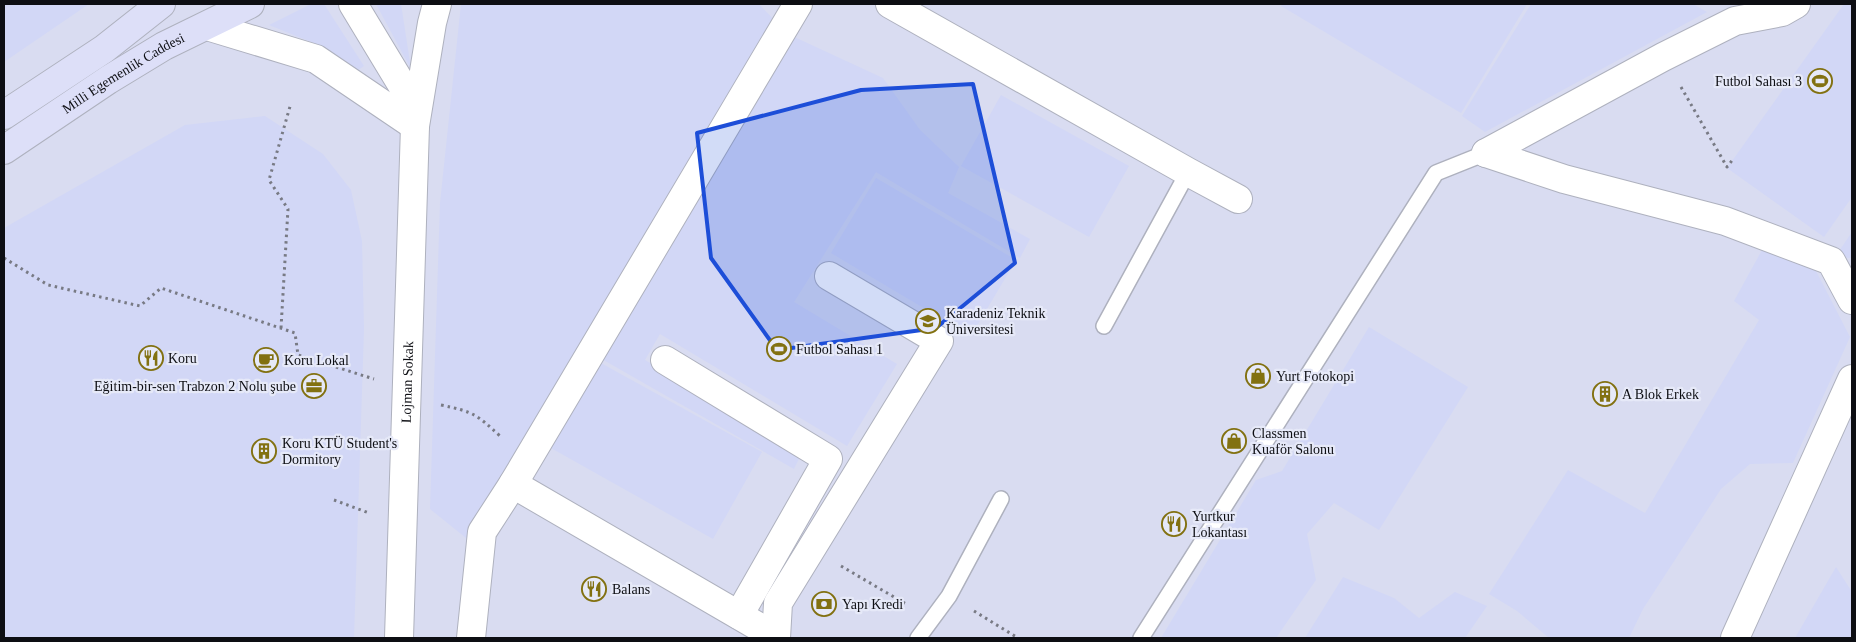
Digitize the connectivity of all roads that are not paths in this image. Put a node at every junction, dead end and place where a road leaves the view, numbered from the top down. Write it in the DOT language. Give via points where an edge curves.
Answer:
graph roads {
  1 [pos="161,4"];
  2 [pos="250,4"];
  3 [pos="353,4"];
  4 [pos="798,4"];
  5 [pos="890,4"];
  6 [pos="1796,4"];
  7 [pos="432,10"];
  8 [pos="207,26"];
  9 [pos="4,115"];
  10 [pos="416,126"];
  11 [pos="4,150"];
  12 [pos="1486,153"];
  13 [pos="1188,172"];
  14 [pos="1238,199"];
  15 [pos="829,276"];
  16 [pos="1852,300"];
  17 [pos="1104,326"];
  18 [pos="665,360"];
  19 [pos="1852,379"];
  20 [pos="513,484"];
  21 [pos="1001,499"];
  22 [pos="758,627"];
  23 [pos="399,638"];
  24 [pos="470,638"];
  25 [pos="918,638"];
  26 [pos="1141,638"];
  27 [pos="1734,638"];
  1 -- 9 [label="street, Milli Egemenlik Caddesi" via="104,49"];
  2 -- 8 [label="street, Milli Egemenlik Caddesi"];
  3 -- 10 [label="street, Lojman Sokak" via="402,85"];
  4 -- 20 [label="street"];
  5 -- 13 [label="street"];
  6 -- 12 [label="street" via="1782,12 1734,21"];
  7 -- 10 [label="street, Lojman Sokak"];
  8 -- 10 [label="street" via="316,59"];
  8 -- 11 [label="street, Milli Egemenlik Caddesi" via="164,46 108,80"];
  10 -- 23 [label="street, Lojman Sokak"];
  12 -- 16 [label="street" via="1564,179 1725,221 1831,261"];
  12 -- 26 [label="lane" via="1436,173"];
  13 -- 14 [label="street"];
  13 -- 17 [label="lane"];
  15 -- 22 [label="street" via="939,342 778,603"];
  18 -- 22 [label="street" via="828,459"];
  19 -- 27 [label="street"];
  20 -- 22 [label="street"];
  20 -- 24 [label="street" via="482,532"];
  21 -- 25 [label="lane" via="949,596"];
}
